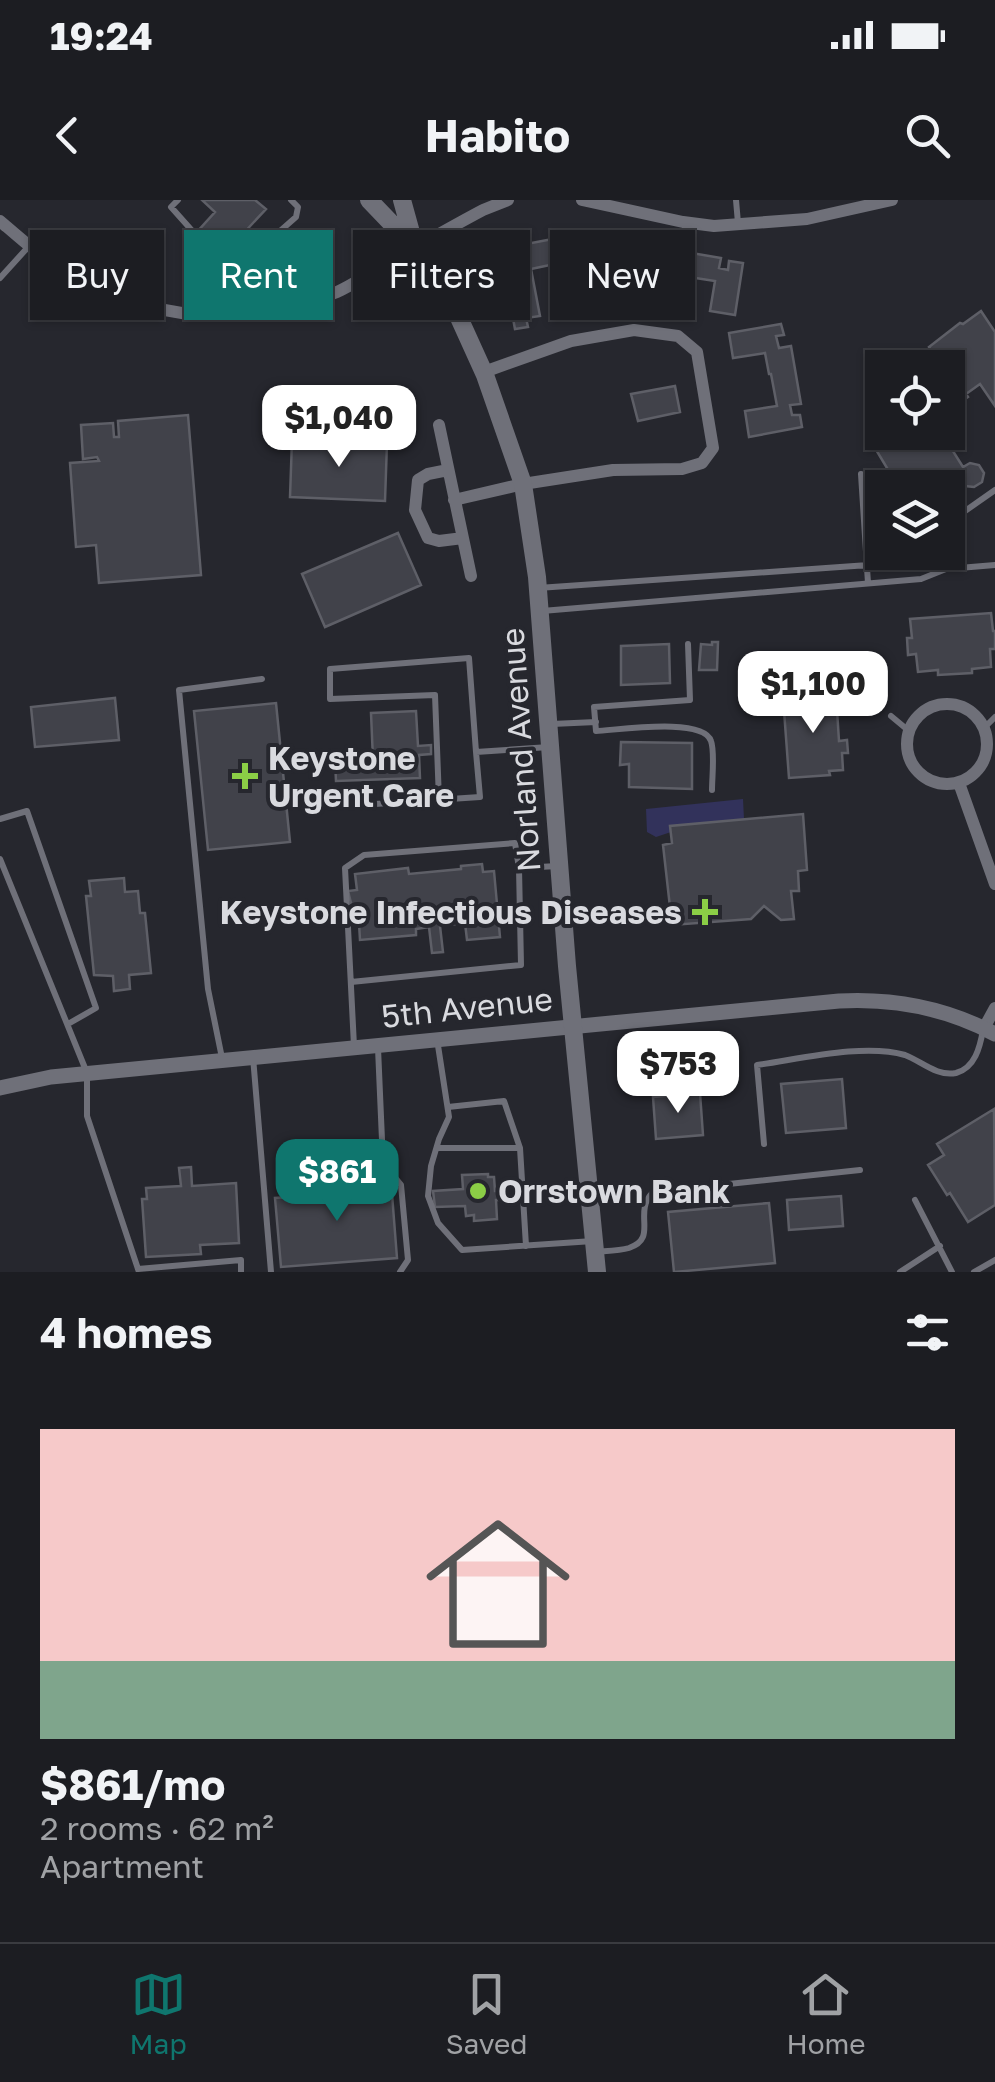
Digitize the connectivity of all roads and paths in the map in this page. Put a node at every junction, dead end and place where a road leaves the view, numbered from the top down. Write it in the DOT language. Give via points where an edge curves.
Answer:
graph roads {
  1 [pos="178,200"];
  2 [pos="292,200"];
  3 [pos="368,200"];
  4 [pos="402,200"];
  5 [pos="508,200"];
  6 [pos="582,200"];
  7 [pos="736,200"];
  8 [pos="892,200"];
  9 [pos="0,221"];
  10 [pos="738,224"];
  11 [pos="191,230"];
  12 [pos="280,230"];
  13 [pos="398,230"];
  14 [pos="411,230"];
  15 [pos="448,230"];
  16 [pos="30,246"];
  17 [pos="0,278"];
  18 [pos="460,320"];
  19 [pos="484,372"];
  20 [pos="438,424"];
  21 [pos="448,470"];
  22 [pos="861,474"];
  23 [pos="522,484"];
  24 [pos="995,490"];
  25 [pos="454,500"];
  26 [pos="965,511"];
  27 [pos="865,535"];
  28 [pos="462,538"];
  29 [pos="865,565"];
  30 [pos="995,565"];
  31 [pos="965,567"];
  32 [pos="867,570"];
  33 [pos="942,570"];
  34 [pos="471,576"];
  35 [pos="868,583"];
  36 [pos="538,588"];
  37 [pos="540,611"];
  38 [pos="688,644"];
  39 [pos="262,679"];
  40 [pos="892,716"];
  41 [pos="596,722"];
  42 [pos="990,722"];
  43 [pos="548,724"];
  44 [pos="909,731"];
  45 [pos="550,746"];
  46 [pos="476,752"];
  47 [pos="958,783"];
  48 [pos="712,790"];
  49 [pos="439,800"];
  50 [pos="345,806"];
  51 [pos="0,818"];
  52 [pos="0,859"];
  53 [pos="559,866"];
  54 [pos="519,868"];
  55 [pos="995,884"];
  56 [pos="351,982"];
  57 [pos="995,1008"];
  58 [pos="68,1024"];
  59 [pos="573,1025"];
  60 [pos="989,1031"];
  61 [pos="437,1038"];
  62 [pos="378,1044"];
  63 [pos="354,1046"];
  64 [pos="253,1056"];
  65 [pos="222,1059"];
  66 [pos="87,1073"];
  67 [pos="0,1088"];
  68 [pos="448,1106"];
  69 [pos="764,1144"];
  70 [pos="436,1148"];
  71 [pos="520,1148"];
  72 [pos="860,1170"];
  73 [pos="915,1200"];
  74 [pos="526,1246"];
  75 [pos="595,1246"];
  76 [pos="940,1246"];
  77 [pos="995,1260"];
  78 [pos="139,1271"];
  79 [pos="241,1272"];
  80 [pos="271,1272"];
  81 [pos="400,1272"];
  82 [pos="597,1272"];
  83 [pos="900,1272"];
  84 [pos="952,1272"];
  85 [pos="974,1272"];
  1 -- 11 [label="lane" via="171,207"];
  2 -- 12 [label="lane" via="296,216"];
  3 -- 13 [label="main road, Norland Avenue"];
  4 -- 14 [label="main road, Norland Avenue"];
  5 -- 15 [label="street"];
  6 -- 10 [label="street" via="682,222"];
  7 -- 10 [label="lane"];
  8 -- 10 [label="street" via="807,219"];
  9 -- 16 [label="street"];
  16 -- 17 [label="lane"];
  18 -- 19 [label="main road, Norland Avenue"];
  19 -- 23 [label="main road, Norland Avenue"];
  19 -- 23 [label="street" via="571,342 634,330 678,336 696,352 713,448 702,463"];
  20 -- 21 [label="street"];
  21 -- 25 [label="street"];
  21 -- 28 [label="street" via="418,480 415,510 428,538"];
  22 -- 27 [label="lane"];
  23 -- 25 [label="street"];
  23 -- 36 [label="main road, Norland Avenue"];
  24 -- 26 [label="lane"];
  25 -- 28 [label="street"];
  28 -- 34 [label="street"];
  29 -- 36 [label="lane"];
  30 -- 31 [label="lane"];
  32 -- 35 [label="lane"];
  33 -- 35 [label="lane" via="921,579"];
  35 -- 37 [label="lane"];
  36 -- 37 [label="main road, Norland Avenue"];
  37 -- 43 [label="main road, Norland Avenue"];
  38 -- 41 [label="lane" via="690,700 594,707"];
  39 -- 65 [label="lane" via="179,690 208,989"];
  40 -- 44 [label="lane"];
  41 -- 43 [label="lane"];
  41 -- 48 [label="lane" via="596,731 704,731 711,741"];
  42 -- 44 [label="street" via="962,706 936,705"];
  42 -- 47 [label="street" via="985,759"];
  43 -- 45 [label="main road, Norland Avenue"];
  44 -- 47 [label="street" via="914,767 934,782"];
  45 -- 46 [label="lane"];
  45 -- 53 [label="main road, Norland Avenue"];
  46 -- 49 [label="lane" via="480,796"];
  46 -- 49 [label="lane" via="469,658 330,670 330,699 435,695"];
  47 -- 55 [label="street"];
  49 -- 50 [label="lane"];
  51 -- 58 [label="lane" via="27,811 96,1008"];
  52 -- 58 [label="lane"];
  53 -- 54 [label="lane"];
  53 -- 59 [label="main road, Norland Avenue"];
  54 -- 56 [label="lane" via="521,964"];
  54 -- 56 [label="lane" via="515,843 364,855 345,868"];
  56 -- 63 [label="lane"];
  57 -- 60 [label="street"];
  58 -- 66 [label="lane"];
  59 -- 60 [label="street, 5th Avenue" via="862,1000 924,1007"];
  59 -- 61 [label="street, 5th Avenue"];
  59 -- 75 [label="main road, Norland Avenue"];
  60 -- 69 [label="lane" via="959,1072 872,1050 757,1065"];
  61 -- 62 [label="street, 5th Avenue"];
  61 -- 68 [label="lane"];
  62 -- 63 [label="street, 5th Avenue"];
  62 -- 81 [label="lane" via="384,1162 402,1185 408,1260"];
  63 -- 64 [label="street, 5th Avenue"];
  64 -- 65 [label="street, 5th Avenue"];
  64 -- 80 [label="lane"];
  65 -- 66 [label="street, 5th Avenue"];
  66 -- 67 [label="street, 5th Avenue"];
  66 -- 78 [label="lane" via="88,1116"];
  68 -- 70 [label="lane"];
  68 -- 71 [label="lane" via="504,1101"];
  70 -- 71 [label="lane"];
  70 -- 74 [label="lane" via="428,1196 438,1223 462,1250"];
  71 -- 74 [label="lane"];
  72 -- 75 [label="lane" via="654,1192 642,1209 641,1240 629,1248"];
  73 -- 76 [label="lane"];
  74 -- 75 [label="lane"];
  75 -- 82 [label="main road, Norland Avenue"];
  76 -- 83 [label="lane"];
  76 -- 84 [label="lane"];
  77 -- 85 [label="lane"];
  78 -- 79 [label="lane" via="240,1260"];
}
